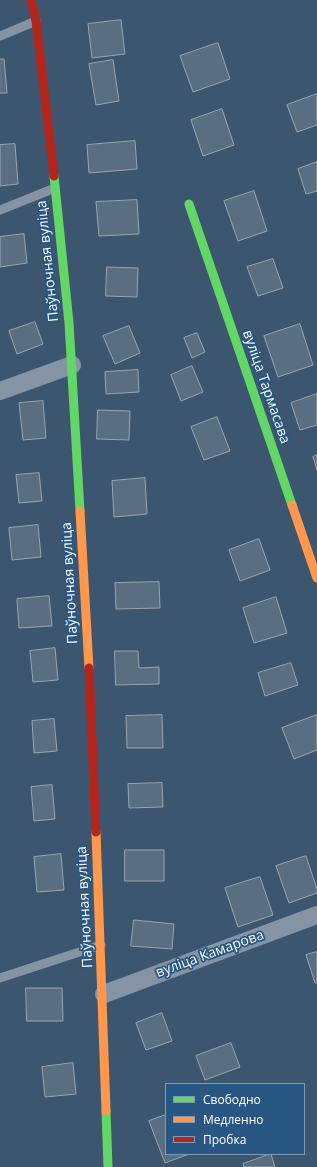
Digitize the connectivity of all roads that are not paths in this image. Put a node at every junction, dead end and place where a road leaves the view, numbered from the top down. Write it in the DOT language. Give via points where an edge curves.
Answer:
graph roads {
  1 [pos="32,0"];
  2 [pos="36,21"];
  3 [pos="0,36"];
  4 [pos="55,188"];
  5 [pos="189,204"];
  6 [pos="0,210"];
  7 [pos="72,365"];
  8 [pos="0,391"];
  9 [pos="317,578"];
  10 [pos="317,915"];
  11 [pos="101,945"];
  12 [pos="0,978"];
  13 [pos="104,994"];
  14 [pos="108,1167"];
  1 -- 2 [label="street, Паўночная вуліца"];
  2 -- 3 [label="lane"];
  2 -- 4 [label="street, Паўночная вуліца"];
  4 -- 6 [label="lane"];
  4 -- 7 [label="street, Паўночная вуліца"];
  5 -- 9 [label="street, вуліца Тармасава"];
  7 -- 8 [label="street"];
  7 -- 11 [label="street, Паўночная вуліца"];
  10 -- 13 [label="street, вуліца Камарова"];
  11 -- 12 [label="lane"];
  11 -- 13 [label="street, Паўночная вуліца"];
  13 -- 14 [label="street, Паўночная вуліца"];
}
